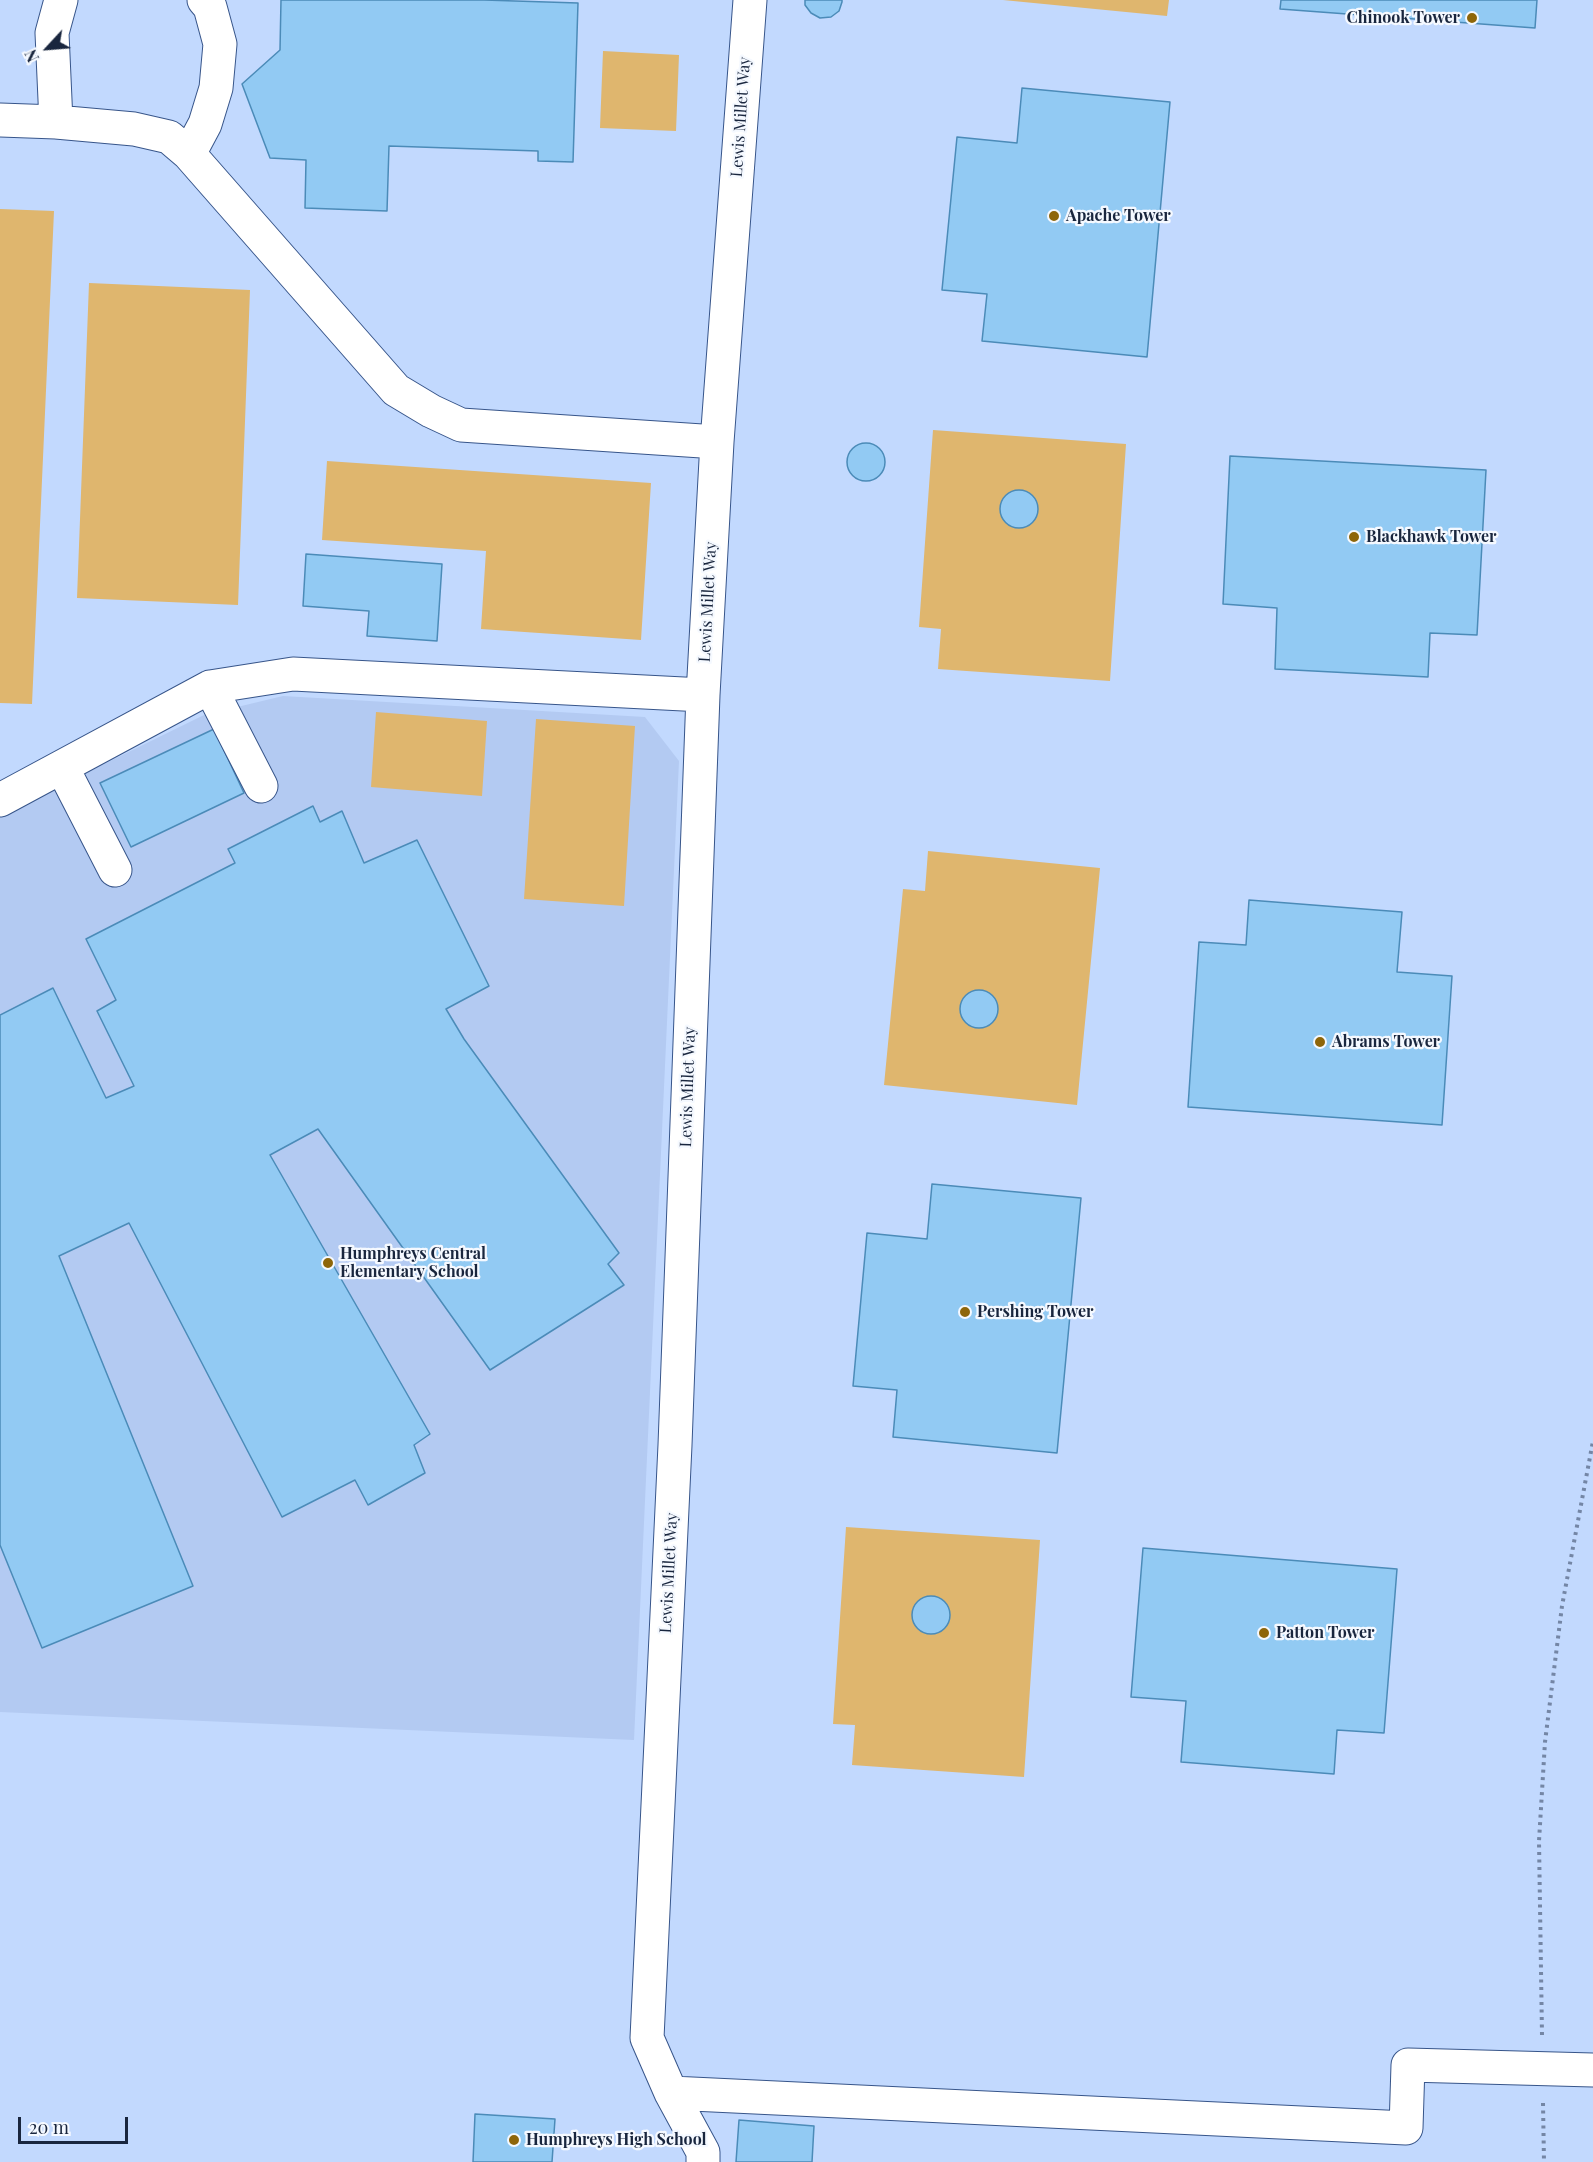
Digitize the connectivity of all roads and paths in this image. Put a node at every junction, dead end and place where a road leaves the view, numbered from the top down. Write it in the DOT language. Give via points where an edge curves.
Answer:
graph roads {
  1 [pos="61,0"];
  2 [pos="204,0"];
  3 [pos="750,0"];
  4 [pos="0,120"];
  5 [pos="56,122"];
  6 [pos="189,154"];
  7 [pos="717,442"];
  8 [pos="210,687"];
  9 [pos="703,695"];
  10 [pos="62,767"];
  11 [pos="261,786"];
  12 [pos="0,800"];
  13 [pos="115,870"];
  14 [pos="1593,1441"];
  15 [pos="1542,2068"];
  16 [pos="1593,2070"];
  17 [pos="671,2093"];
  18 [pos="703,2162"];
  19 [pos="1544,2162"];
  1 -- 5 [label="lane" via="52,33"];
  2 -- 6 [label="lane" via="210,7 220,44 216,88 205,124"];
  3 -- 7 [label="lane, Lewis Millet Way"];
  4 -- 5 [label="lane"];
  5 -- 6 [label="lane" via="134,129 169,137"];
  6 -- 7 [label="lane" via="396,390 431,411 461,425"];
  7 -- 9 [label="lane, Lewis Millet Way"];
  8 -- 9 [label="lane" via="293,674"];
  8 -- 10 [label="lane"];
  8 -- 11 [label="lane"];
  9 -- 17 [label="lane, Lewis Millet Way" via="675,1445 647,2038"];
  10 -- 12 [label="lane"];
  10 -- 13 [label="lane"];
  14 -- 15 [label="path" via="1562,1606 1545,1742 1539,1841"];
  15 -- 16 [label="lane"];
  15 -- 17 [label="lane" via="1408,2065 1407,2128"];
  15 -- 19 [label="path"];
  17 -- 18 [label="lane, Lewis Millet Way" via="703,2151"];
}
